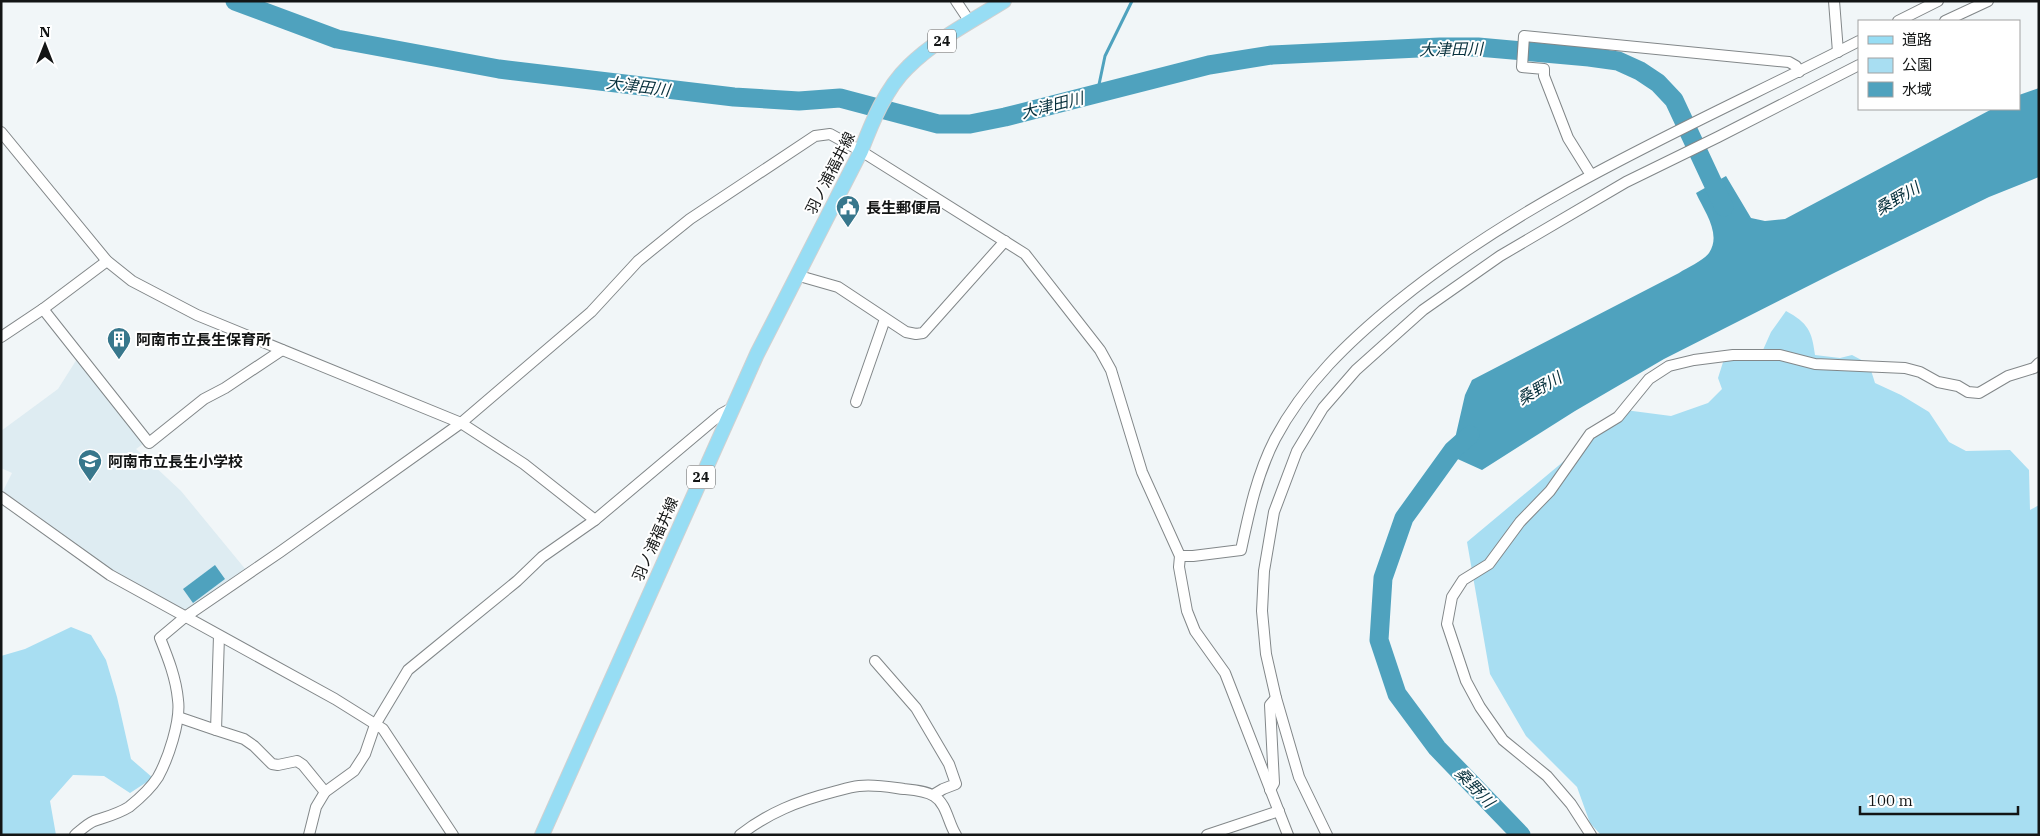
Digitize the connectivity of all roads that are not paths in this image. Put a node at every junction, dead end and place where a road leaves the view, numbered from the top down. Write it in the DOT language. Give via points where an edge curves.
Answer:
graph roads {
  1 [pos="956,1"];
  2 [pos="1004,1"];
  3 [pos="1834,1"];
  4 [pos="1938,1"];
  5 [pos="1988,1"];
  6 [pos="1900,20"];
  7 [pos="1947,20"];
  8 [pos="970,22"];
  9 [pos="1858,42"];
  10 [pos="1838,52"];
  11 [pos="1858,67"];
  12 [pos="1799,72"];
  13 [pos="1,132"];
  14 [pos="861,150"];
  15 [pos="1591,175"];
  16 [pos="1006,241"];
  17 [pos="107,261"];
  18 [pos="796,275"];
  19 [pos="43,309"];
  20 [pos="885,319"];
  21 [pos="1,337"];
  22 [pos="282,350"];
  23 [pos="2039,363"];
  24 [pos="856,402"];
  25 [pos="732,408"];
  26 [pos="461,423"];
  27 [pos="1,497"];
  28 [pos="595,520"];
  29 [pos="1180,556"];
  30 [pos="185,617"];
  31 [pos="219,636"];
  32 [pos="876,661"];
  33 [pos="1276,698"];
  34 [pos="178,717"];
  35 [pos="375,725"];
  36 [pos="216,730"];
  37 [pos="1270,790"];
  38 [pos="325,792"];
  39 [pos="933,796"];
  40 [pos="1279,811"];
  41 [pos="75,835"];
  42 [pos="309,835"];
  43 [pos="453,835"];
  44 [pos="542,835"];
  45 [pos="740,835"];
  46 [pos="956,835"];
  47 [pos="1207,835"];
  48 [pos="1288,835"];
  49 [pos="1327,835"];
  50 [pos="1591,835"];
  1 -- 8 [label="street"];
  2 -- 8 [label="main road, 24"];
  3 -- 10 [label="street"];
  4 -- 6 [label="street"];
  5 -- 7 [label="street"];
  8 -- 14 [label="main road, 羽ノ浦福井線 / 24" via="907,68 871,125"];
  9 -- 10 [label="street"];
  10 -- 12 [label="street"];
  11 -- 33 [label="street" via="1626,182 1500,256 1423,310 1356,370 1323,408 1297,451 1274,512 1264,571 1262,611 1266,654"];
  12 -- 15 [label="street"];
  12 -- 15 [label="street" via="1789,62 1524,36 1522,67 1544,69 1566,134"];
  13 -- 17 [label="street"];
  14 -- 16 [label="street"];
  14 -- 18 [label="main road, 羽ノ浦福井線 / 24"];
  14 -- 26 [label="street" via="830,134 815,136 690,219 638,261 591,312"];
  15 -- 29 [label="street" via="1482,238 1433,273 1349,342 1298,402 1275,439 1257,481 1241,550"];
  16 -- 20 [label="street" via="923,332 906,332"];
  16 -- 29 [label="street" via="1031,261 1107,363 1142,472"];
  17 -- 19 [label="street"];
  17 -- 22 [label="street" via="132,281 197,315"];
  18 -- 20 [label="street" via="838,287"];
  18 -- 25 [label="main road, 羽ノ浦福井線 / 24"];
  19 -- 21 [label="street"];
  19 -- 22 [label="street" via="149,443 204,399"];
  20 -- 24 [label="street"];
  22 -- 26 [label="street"];
  23 -- 50 [label="street" via="1979,393 1938,382 1905,368 1815,364 1780,355 1733,354 1694,360 1669,366 1649,380 1618,417 1590,434 1550,491 1520,522 1490,564 1463,580 1452,597 1447,624 1466,681 1480,707 1503,740 1547,776"];
  25 -- 28 [label="street" via="720,414"];
  25 -- 44 [label="main road, 羽ノ浦福井線 / 24"];
  26 -- 28 [label="street" via="524,464"];
  26 -- 30 [label="street"];
  27 -- 30 [label="street" via="110,575"];
  28 -- 35 [label="street" via="542,558 408,670"];
  29 -- 37 [label="street" via="1187,611 1225,673"];
  30 -- 31 [label="street"];
  30 -- 34 [label="street" via="160,638 176,686"];
  31 -- 35 [label="street" via="335,699"];
  31 -- 36 [label="street"];
  32 -- 39 [label="street" via="916,708 956,780 956,784"];
  33 -- 37 [label="street" via="1270,705 1274,783"];
  33 -- 49 [label="street" via="1299,777"];
  34 -- 36 [label="street"];
  34 -- 41 [label="street" via="158,777 129,806 110,817 92,822"];
  35 -- 38 [label="street" via="365,754 354,770"];
  35 -- 43 [label="street" via="382,729"];
  36 -- 38 [label="street" via="244,739 272,764 297,761"];
  37 -- 40 [label="street"];
  38 -- 42 [label="street" via="316,807"];
  39 -- 45 [label="street" via="877,785 857,786 783,808 756,822"];
  39 -- 46 [label="street" via="943,804"];
  40 -- 47 [label="street"];
  40 -- 48 [label="street"];
}
